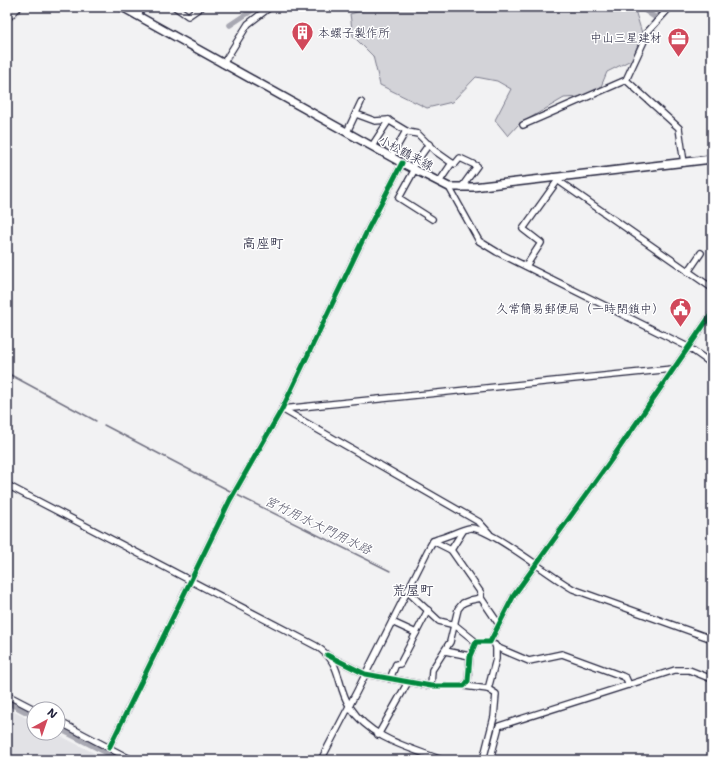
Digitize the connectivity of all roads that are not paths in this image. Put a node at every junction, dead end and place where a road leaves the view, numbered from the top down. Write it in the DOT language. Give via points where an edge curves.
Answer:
graph roads {
  1 [pos="19,7"];
  2 [pos="122,7"];
  3 [pos="143,7"];
  4 [pos="175,7"];
  5 [pos="201,7"];
  6 [pos="269,7"];
  7 [pos="670,7"];
  8 [pos="137,16"];
  9 [pos="7,19"];
  10 [pos="223,64"];
  11 [pos="626,80"];
  12 [pos="361,102"];
  13 [pos="356,114"];
  14 [pos="389,120"];
  15 [pos="523,125"];
  16 [pos="406,131"];
  17 [pos="346,132"];
  18 [pos="429,144"];
  19 [pos="372,146"];
  20 [pos="391,157"];
  21 [pos="712,159"];
  22 [pos="402,163"];
  23 [pos="684,163"];
  24 [pos="452,164"];
  25 [pos="414,169"];
  26 [pos="555,179"];
  27 [pos="439,182"];
  28 [pos="448,187"];
  29 [pos="461,188"];
  30 [pos="432,219"];
  31 [pos="701,253"];
  32 [pos="526,266"];
  33 [pos="688,272"];
  34 [pos="712,288"];
  35 [pos="712,312"];
  36 [pos="688,347"];
  37 [pos="712,364"];
  38 [pos="672,369"];
  39 [pos="282,409"];
  40 [pos="7,485"];
  41 [pos="463,531"];
  42 [pos="489,534"];
  43 [pos="433,542"];
  44 [pos="451,550"];
  45 [pos="536,566"];
  46 [pos="191,580"];
  47 [pos="407,591"];
  48 [pos="481,598"];
  49 [pos="428,610"];
  50 [pos="392,622"];
  51 [pos="498,623"];
  52 [pos="455,624"];
  53 [pos="416,633"];
  54 [pos="712,639"];
  55 [pos="476,642"];
  56 [pos="490,642"];
  57 [pos="496,646"];
  58 [pos="445,651"];
  59 [pos="327,655"];
  60 [pos="470,656"];
  61 [pos="366,674"];
  62 [pos="390,679"];
  63 [pos="712,679"];
  64 [pos="408,682"];
  65 [pos="629,685"];
  66 [pos="431,686"];
  67 [pos="464,686"];
  68 [pos="488,689"];
  69 [pos="7,695"];
  70 [pos="26,705"];
  71 [pos="349,706"];
  72 [pos="66,725"];
  73 [pos="378,735"];
  74 [pos="109,748"];
  75 [pos="321,759"];
  76 [pos="132,760"];
  77 [pos="442,760"];
  78 [pos="483,760"];
  79 [pos="490,760"];
  1 -- 9 [label="street"];
  2 -- 8 [label="main road, 小松鶴来線"];
  3 -- 8 [label="street"];
  4 -- 5 [label="street" via="188,16"];
  6 -- 10 [label="street" via="248,24"];
  7 -- 11 [label="street" via="643,37 644,41"];
  8 -- 10 [label="main road, 小松鶴来線"];
  10 -- 17 [label="main road, 小松鶴来線"];
  11 -- 15 [label="street"];
  11 -- 23 [label="street" via="679,128"];
  12 -- 13 [label="street"];
  13 -- 14 [label="street" via="375,121"];
  13 -- 17 [label="street"];
  14 -- 16 [label="street"];
  14 -- 19 [label="street"];
  16 -- 18 [label="street" via="418,134"];
  16 -- 20 [label="street"];
  17 -- 19 [label="main road, 小松鶴来線"];
  18 -- 24 [label="street"];
  18 -- 25 [label="street"];
  19 -- 20 [label="main road, 小松鶴来線"];
  20 -- 22 [label="main road, 小松鶴来線"];
  21 -- 23 [label="main road, 小松鶴来線"];
  22 -- 25 [label="main road, 小松鶴来線"];
  22 -- 39 [label="street"];
  23 -- 26 [label="main road, 小松鶴来線"];
  24 -- 27 [label="street"];
  24 -- 29 [label="street" via="460,158 477,166"];
  25 -- 27 [label="main road, 小松鶴来線"];
  25 -- 30 [label="street" via="399,198"];
  26 -- 29 [label="main road, 小松鶴来線"];
  26 -- 32 [label="street" via="523,229 541,243"];
  26 -- 33 [label="street"];
  27 -- 28 [label="main road, 小松鶴来線"];
  28 -- 29 [label="main road, 小松鶴来線"];
  28 -- 32 [label="street" via="479,241"];
  31 -- 33 [label="street"];
  32 -- 36 [label="street"];
  33 -- 34 [label="street"];
  35 -- 36 [label="street"];
  36 -- 37 [label="street"];
  36 -- 38 [label="street"];
  38 -- 39 [label="street"];
  38 -- 45 [label="street"];
  39 -- 42 [label="street" via="479,522"];
  39 -- 46 [label="street" via="230,500"];
  40 -- 46 [label="street"];
  41 -- 42 [label="street" via="476,528"];
  41 -- 43 [label="street"];
  41 -- 44 [label="street"];
  42 -- 45 [label="street"];
  43 -- 44 [label="street"];
  43 -- 47 [label="street"];
  44 -- 48 [label="street" via="481,593"];
  45 -- 51 [label="street"];
  45 -- 54 [label="street" via="573,589"];
  46 -- 59 [label="street" via="316,646"];
  46 -- 74 [label="street"];
  47 -- 49 [label="street"];
  47 -- 50 [label="street"];
  48 -- 51 [label="street"];
  48 -- 52 [label="street" via="463,603 458,609"];
  49 -- 52 [label="street" via="439,620"];
  49 -- 53 [label="street"];
  50 -- 53 [label="street"];
  50 -- 61 [label="street"];
  51 -- 56 [label="street"];
  52 -- 55 [label="street"];
  52 -- 58 [label="street"];
  53 -- 62 [label="street" via="400,664 396,664"];
  55 -- 56 [label="street"];
  55 -- 60 [label="street"];
  56 -- 57 [label="street"];
  57 -- 65 [label="street" via="529,661 562,654 622,676"];
  57 -- 68 [label="street" via="496,659"];
  58 -- 60 [label="street"];
  58 -- 66 [label="street" via="432,670"];
  59 -- 61 [label="street"];
  59 -- 71 [label="street" via="334,662"];
  60 -- 67 [label="street" via="468,680"];
  61 -- 62 [label="street"];
  61 -- 71 [label="street"];
  62 -- 64 [label="street"];
  63 -- 65 [label="street" via="689,670 675,670"];
  64 -- 66 [label="street"];
  64 -- 73 [label="street"];
  65 -- 79 [label="street" via="499,726"];
  66 -- 67 [label="street"];
  67 -- 68 [label="street"];
  68 -- 78 [label="street" via="496,694 494,717"];
  69 -- 70 [label="street"];
  71 -- 73 [label="street" via="359,719"];
  71 -- 75 [label="street"];
  72 -- 74 [label="street"];
  73 -- 77 [label="street"];
  74 -- 76 [label="street"];
}
